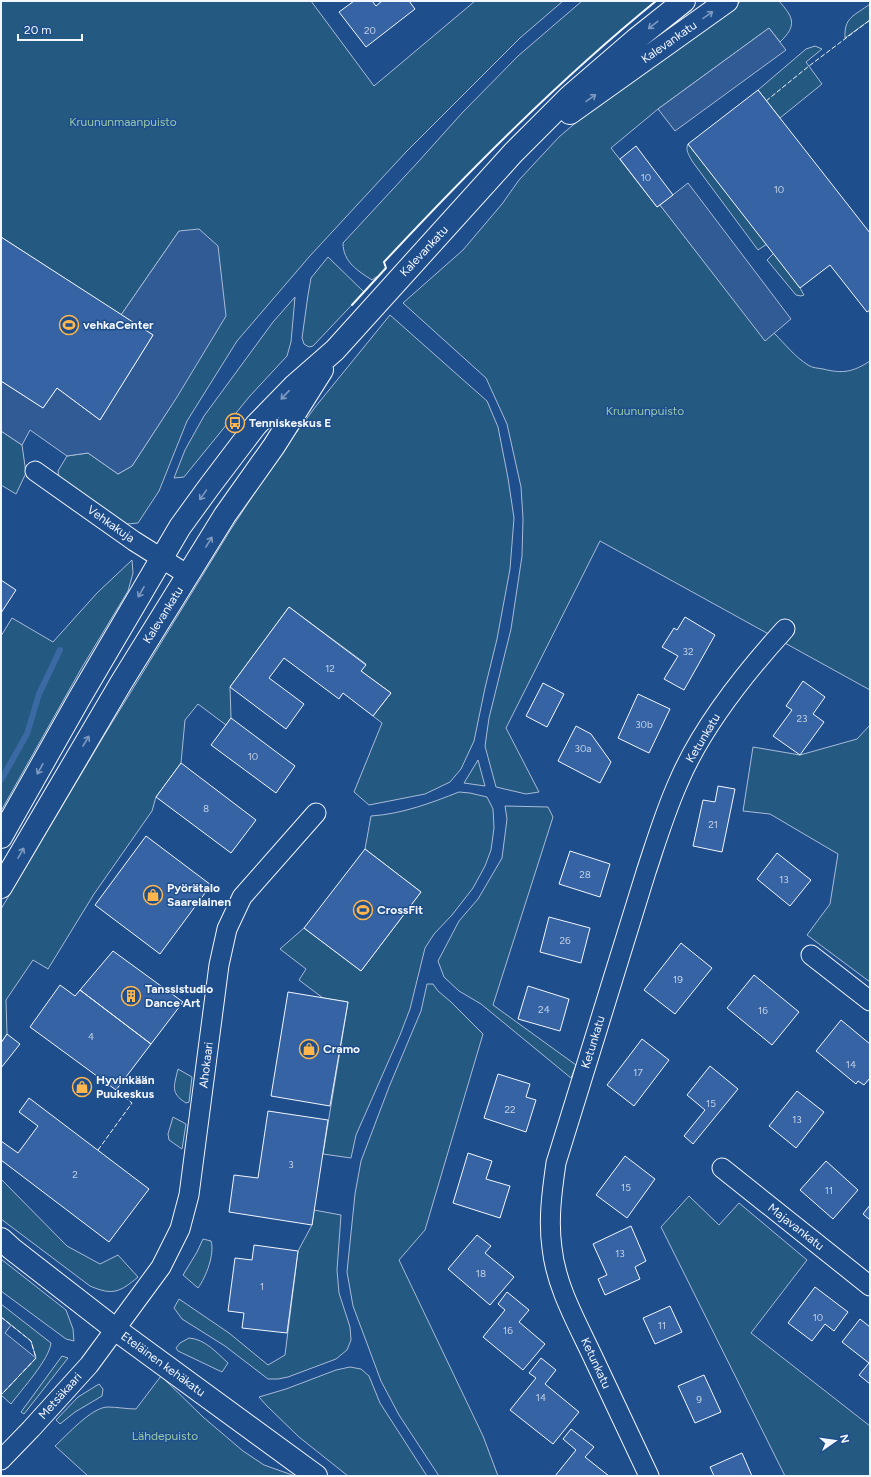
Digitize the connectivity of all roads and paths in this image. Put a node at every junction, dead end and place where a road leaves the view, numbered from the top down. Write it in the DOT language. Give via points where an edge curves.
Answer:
graph roads {
  1 [pos="684,1"];
  2 [pos="727,1"];
  3 [pos="513,152"];
  4 [pos="334,350"];
  5 [pos="35,471"];
  6 [pos="161,558"];
  7 [pos="188,575"];
  8 [pos="785,629"];
  9 [pos="316,813"];
  10 [pos="1,837"];
  11 [pos="1,887"];
  12 [pos="811,955"];
  13 [pos="870,1001"];
  14 [pos="722,1168"];
  15 [pos="5,1244"];
  16 [pos="870,1286"];
  17 [pos="116,1329"];
  18 [pos="1,1460"];
  19 [pos="316,1476"];
  20 [pos="649,1476"];
  1 -- 3 [label="main road, Kalevankatu, one-way" via="570,96"];
  3 -- 2 [label="main road, Kalevankatu, one-way"];
  3 -- 4 [label="main road, Kalevankatu"];
  4 -- 6 [label="main road, Kalevankatu, one-way" via="256,425 180,527"];
  7 -- 4 [label="main road, Kalevankatu, one-way"];
  5 -- 6 [label="street, Vehkakuja"];
  6 -- 7 [label="street, Vehkakuja"];
  6 -- 10 [label="main road, Kalevankatu, one-way"];
  11 -- 7 [label="main road, Kalevankatu, one-way" via="120,683"];
  8 -- 20 [label="street, Ketunkatu" via="723,706 698,743 678,782 646,872 556,1163 550,1222 557,1276 574,1318"];
  9 -- 17 [label="street, Ahokaari" via="242,896 227,929 219,965 189,1195 180,1229 161,1266"];
  12 -- 13 [label="street"];
  14 -- 16 [label="street, Majavankatu"];
  15 -- 17 [label="main road, Eteläinen kehäkatu"];
  17 -- 18 [label="street, Metsäkaari" via="88,1365"];
  17 -- 19 [label="main road, Eteläinen kehäkatu"];
}
